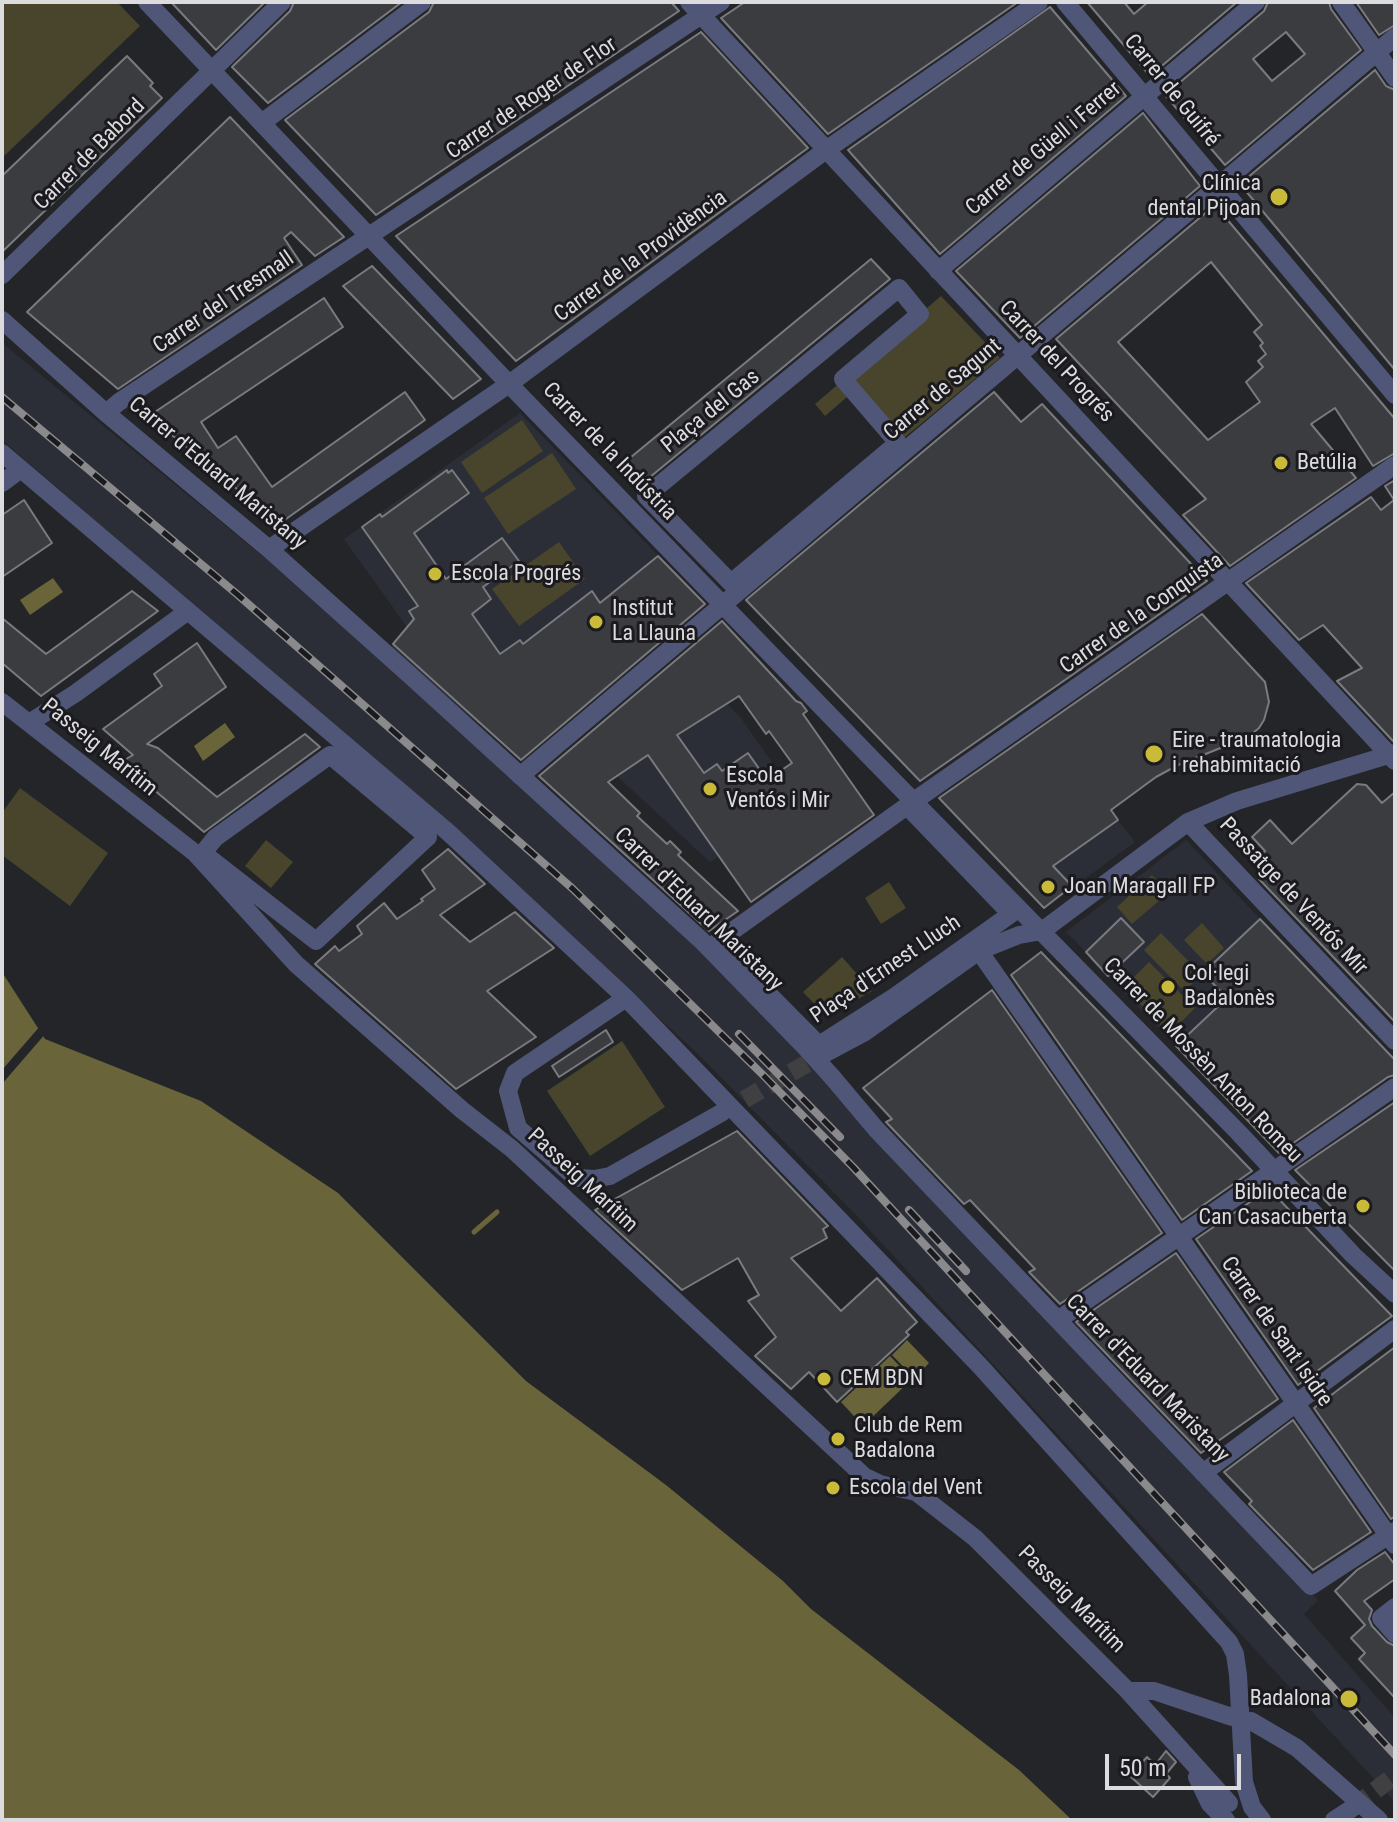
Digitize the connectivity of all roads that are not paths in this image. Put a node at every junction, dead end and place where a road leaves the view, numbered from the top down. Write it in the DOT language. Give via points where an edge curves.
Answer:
graph roads {
  1 [pos="147,2"];
  2 [pos="282,2"];
  3 [pos="422,2"];
  4 [pos="721,2"];
  5 [pos="1039,2"];
  6 [pos="1065,2"];
  7 [pos="1256,2"];
  8 [pos="1341,2"];
  9 [pos="695,9"];
  10 [pos="1395,37"];
  11 [pos="1377,52"];
  12 [pos="213,69"];
  13 [pos="1395,78"];
  14 [pos="1145,95"];
  15 [pos="263,122"];
  16 [pos="826,150"];
  17 [pos="1218,186"];
  18 [pos="369,235"];
  19 [pos="938,271"];
  20 [pos="2,275"];
  21 [pos="2,320"];
  22 [pos="1019,358"];
  23 [pos="509,384"];
  24 [pos="1395,395"];
  25 [pos="106,413"];
  26 [pos="898,443"];
  27 [pos="2,453"];
  28 [pos="1395,465"];
  29 [pos="21,469"];
  30 [pos="2,483"];
  31 [pos="269,549"];
  32 [pos="1230,582"];
  33 [pos="725,605"];
  34 [pos="188,611"];
  35 [pos="2,702"];
  36 [pos="29,723"];
  37 [pos="1393,756"];
  38 [pos="520,776"];
  39 [pos="911,804"];
  40 [pos="1188,822"];
  41 [pos="428,837"];
  42 [pos="1042,931"];
  43 [pos="979,951"];
  44 [pos="626,998"];
  45 [pos="1395,1041"];
  46 [pos="813,1053"];
  47 [pos="1395,1087"];
  48 [pos="721,1113"];
  49 [pos="1274,1170"];
  50 [pos="1179,1235"];
  51 [pos="1395,1294"];
  52 [pos="1058,1320"];
  53 [pos="1395,1329"];
  54 [pos="1297,1403"];
  55 [pos="1203,1473"];
  56 [pos="1393,1537"];
  57 [pos="1395,1607"];
  58 [pos="1395,1634"];
  59 [pos="1128,1691"];
  60 [pos="1232,1717"];
  61 [pos="1251,1721"];
  62 [pos="1227,1812"];
  63 [pos="1368,1815"];
  64 [pos="1262,1820"];
  65 [pos="1334,1820"];
  1 -- 12 [label="street, Carrer de la Indústria"];
  2 -- 12 [label="street, Carrer de Babord"];
  3 -- 15 [label="street"];
  4 -- 9 [label="street, Carrer de Roger de Flor"];
  5 -- 16 [label="street, Carrer de la Providència"];
  6 -- 14 [label="street, Carrer de Guifré"];
  7 -- 14 [label="street, Carrer de Güell i Ferrer"];
  8 -- 11 [label="street"];
  9 -- 16 [label="street, Carrer del Progrés"];
  9 -- 18 [label="street, Carrer de Roger de Flor"];
  10 -- 11 [label="street, Carrer de Sagunt"];
  11 -- 13 [label="street"];
  11 -- 17 [label="street, Carrer de Sagunt"];
  12 -- 15 [label="street, Carrer de la Indústria"];
  12 -- 20 [label="street, Carrer de Babord"];
  14 -- 17 [label="street, Carrer de Guifré"];
  14 -- 19 [label="street, Carrer de Güell i Ferrer"];
  15 -- 18 [label="street, Carrer de la Indústria"];
  16 -- 19 [label="street, Carrer del Progrés"];
  16 -- 23 [label="street, Carrer de la Providència"];
  17 -- 22 [label="street, Carrer de Sagunt"];
  17 -- 24 [label="street, Carrer de Guifré"];
  18 -- 23 [label="street, Carrer de la Indústria"];
  18 -- 25 [label="street, Carrer del Tresmall"];
  19 -- 22 [label="street, Carrer del Progrés"];
  21 -- 25 [label="street, Carrer d'Eduard Maristany"];
  22 -- 32 [label="street, Carrer del Progrés"];
  22 -- 33 [label="street, Carrer de Sagunt"];
  23 -- 31 [label="street, Carrer de la Providència"];
  23 -- 33 [label="street, Carrer de la Indústria"];
  25 -- 31 [label="street, Carrer d'Eduard Maristany"];
  26 -- 26 [label="street, Plaça del Gas" via="843,379 920,314 899,288 646,496 731,583"];
  27 -- 29 [label="street"];
  28 -- 32 [label="street, Carrer de la Conquista"];
  29 -- 30 [label="street"];
  29 -- 34 [label="street"];
  31 -- 38 [label="street, Carrer d'Eduard Maristany"];
  32 -- 37 [label="street, Carrer del Progrés"];
  32 -- 39 [label="street, Carrer de la Conquista"];
  33 -- 38 [label="street, Carrer de Sagunt"];
  33 -- 39 [label="street, Carrer de la Indústria"];
  34 -- 36 [label="street"];
  34 -- 44 [label="street" via="449,833"];
  35 -- 36 [label="street, Passeig Marítim"];
  36 -- 59 [label="street, Passeig Marítim" via="195,853 296,964 512,1149 865,1477 916,1492 975,1538"];
  37 -- 40 [label="street" via="1237,801"];
  38 -- 46 [label="street, Carrer d'Eduard Maristany" via="701,940"];
  39 -- 39 [label="street, Plaça d'Ernest Lluch" via="717,942 819,1045 1011,914"];
  39 -- 42 [label="street, Carrer de la Indústria"];
  40 -- 42 [label="street"];
  40 -- 45 [label="street, Passatge de Ventós Mir"];
  41 -- 41 [label="street" via="330,755 215,838 203,853 316,941"];
  42 -- 43 [label="street"];
  42 -- 49 [label="street, Carrer de Mossèn Anton Romeu"];
  43 -- 46 [label="street" via="865,1032"];
  43 -- 50 [label="street, Carrer de Sant Isidre"];
  44 -- 48 [label="street" via="515,1073 508,1091 518,1128 569,1172 594,1179 610,1176"];
  44 -- 64 [label="street" via="980,1366 1232,1648 1244,1782"];
  46 -- 52 [label="street, Carrer d'Eduard Maristany, bridge" via="876,1129"];
  47 -- 49 [label="street"];
  49 -- 50 [label="street"];
  49 -- 51 [label="street, Carrer de Mossèn Anton Romeu"];
  50 -- 52 [label="street"];
  50 -- 54 [label="street, Carrer de Sant Isidre"];
  52 -- 55 [label="street, Carrer d'Eduard Maristany"];
  53 -- 54 [label="street"];
  54 -- 55 [label="street"];
  54 -- 56 [label="street, Carrer de Sant Isidre"];
  55 -- 56 [label="street, Carrer d'Eduard Maristany" via="1311,1586"];
  57 -- 58 [label="street" via="1381,1618"];
  59 -- 60 [label="street" via="1154,1691"];
  59 -- 62 [label="street, Passeig Marítim" via="1185,1753 1210,1804"];
  61 -- 63 [label="street" via="1297,1748"];
  63 -- 65 [label="street"];
}
